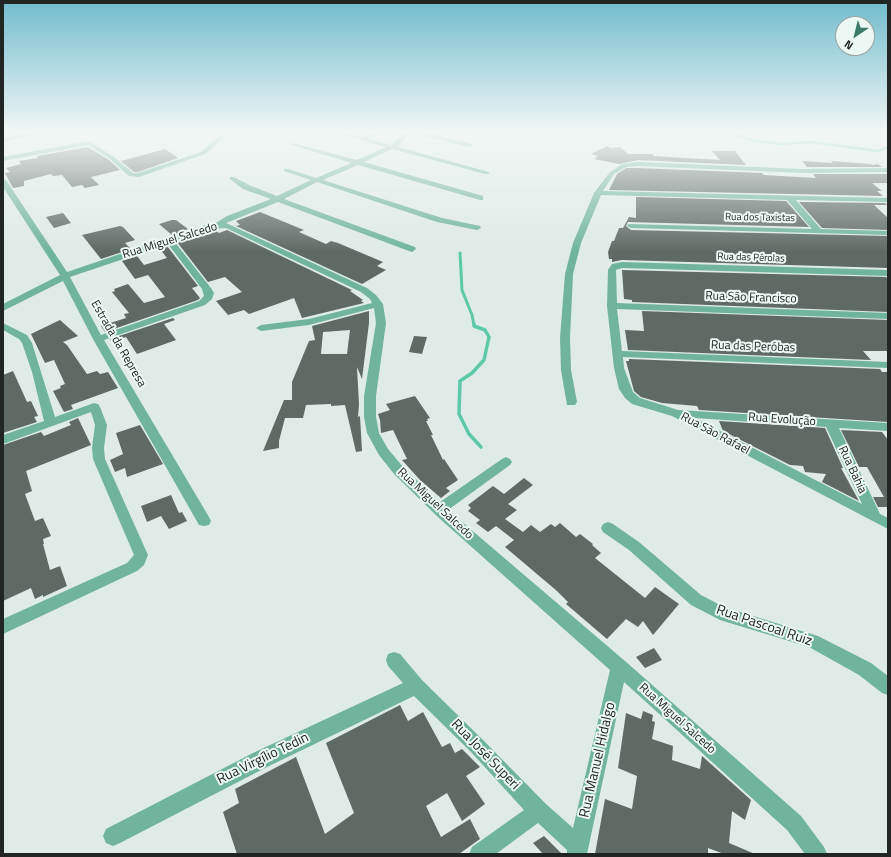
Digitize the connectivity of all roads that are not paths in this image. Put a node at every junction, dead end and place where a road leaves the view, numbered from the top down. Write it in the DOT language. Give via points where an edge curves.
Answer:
graph roads {
  1 [pos="128,172"];
  2 [pos="148,172"];
  3 [pos="292,172"];
  4 [pos="335,172"];
  5 [pos="391,172"];
  6 [pos="480,172"];
  7 [pos="614,172"];
  8 [pos="487,174"];
  9 [pos="232,178"];
  10 [pos="317,180"];
  11 [pos="3,182"];
  12 [pos="598,193"];
  13 [pos="789,197"];
  14 [pos="480,198"];
  15 [pos="278,199"];
  16 [pos="888,200"];
  17 [pos="216,225"];
  18 [pos="631,226"];
  19 [pos="477,228"];
  20 [pos="819,231"];
  21 [pos="888,233"];
  22 [pos="169,240"];
  23 [pos="412,249"];
  24 [pos="613,267"];
  25 [pos="888,273"];
  26 [pos="65,276"];
  27 [pos="378,304"];
  28 [pos="612,306"];
  29 [pos="3,308"];
  30 [pos="888,316"];
  31 [pos="3,326"];
  32 [pos="261,328"];
  33 [pos="98,339"];
  34 [pos="618,354"];
  35 [pos="888,365"];
  36 [pos="571,402"];
  37 [pos="676,413"];
  38 [pos="51,423"];
  39 [pos="831,424"];
  40 [pos="888,427"];
  41 [pos="3,440"];
  42 [pos="506,462"];
  43 [pos="439,509"];
  44 [pos="874,515"];
  45 [pos="204,522"];
  46 [pos="888,524"];
  47 [pos="608,528"];
  48 [pos="3,627"];
  49 [pos="394,660"];
  50 [pos="619,667"];
  51 [pos="416,686"];
  52 [pos="888,687"];
  53 [pos="539,811"];
  54 [pos="113,836"];
  55 [pos="578,850"];
  56 [pos="479,854"];
  57 [pos="817,854"];
  1 -- 2 [label="street" via="131,175 139,175"];
  3 -- 10 [label="street"];
  4 -- 10 [label="street"];
  5 -- 14 [label="street"];
  6 -- 8 [label="street"];
  7 -- 12 [label="street"];
  9 -- 15 [label="street" via="246,187"];
  10 -- 15 [label="street"];
  10 -- 19 [label="street" via="440,220"];
  11 -- 26 [label="street, Estrada da Represa"];
  12 -- 13 [label="street"];
  12 -- 36 [label="street" via="577,242 569,274 565,307 566,370"];
  13 -- 16 [label="street"];
  13 -- 20 [label="street"];
  15 -- 17 [label="street"];
  15 -- 23 [label="street"];
  17 -- 22 [label="street, Rua Miguel Salcedo"];
  17 -- 27 [label="street, Rua Miguel Salcedo" via="228,226 349,282 364,290"];
  18 -- 20 [label="street, Rua dos Taxistas"];
  20 -- 21 [label="street, Rua dos Taxistas"];
  22 -- 26 [label="street, Rua Miguel Salcedo"];
  22 -- 33 [label="street" via="206,288 209,297 202,303"];
  24 -- 25 [label="street, Rua das Pérolas" via="622,265"];
  24 -- 28 [label="street, Rua São Rafael"];
  26 -- 29 [label="street, Rua Miguel Salcedo"];
  26 -- 33 [label="street, Estrada da Represa"];
  27 -- 32 [label="street" via="308,322"];
  27 -- 43 [label="street, Rua Miguel Salcedo" via="381,323 370,396 373,433 383,452 399,471"];
  28 -- 30 [label="street, Rua São Francisco"];
  28 -- 34 [label="street, Rua São Rafael"];
  31 -- 38 [label="street" via="27,343"];
  33 -- 45 [label="street, Estrada da Represa"];
  34 -- 35 [label="street, Rua das Peróbas"];
  34 -- 37 [label="street, Rua São Rafael" via="622,383 629,395 641,403"];
  37 -- 39 [label="street, Rua Evolução"];
  37 -- 44 [label="street, Rua São Rafael"];
  38 -- 41 [label="street"];
  38 -- 48 [label="street" via="94,407 101,425 99,459 141,555 136,564"];
  39 -- 40 [label="street, Rua Evolução"];
  39 -- 44 [label="street, Rua Bahia"];
  42 -- 43 [label="street"];
  43 -- 50 [label="street, Rua Miguel Salcedo"];
  44 -- 46 [label="street, Rua São Rafael"];
  47 -- 52 [label="street, Rua Pascoal Ruiz" via="634,546 702,603 720,613 812,641 865,669"];
  49 -- 51 [label="street, Rua José Superi"];
  50 -- 55 [label="street, Rua Manuel Hidalgo"];
  50 -- 57 [label="street, Rua Miguel Salcedo" via="794,823"];
  51 -- 53 [label="street, Rua José Superi"];
  51 -- 54 [label="street, Rua Virgílio Tedin" via="260,760"];
  53 -- 55 [label="street, Rua José Superi"];
  53 -- 56 [label="street"];
}
